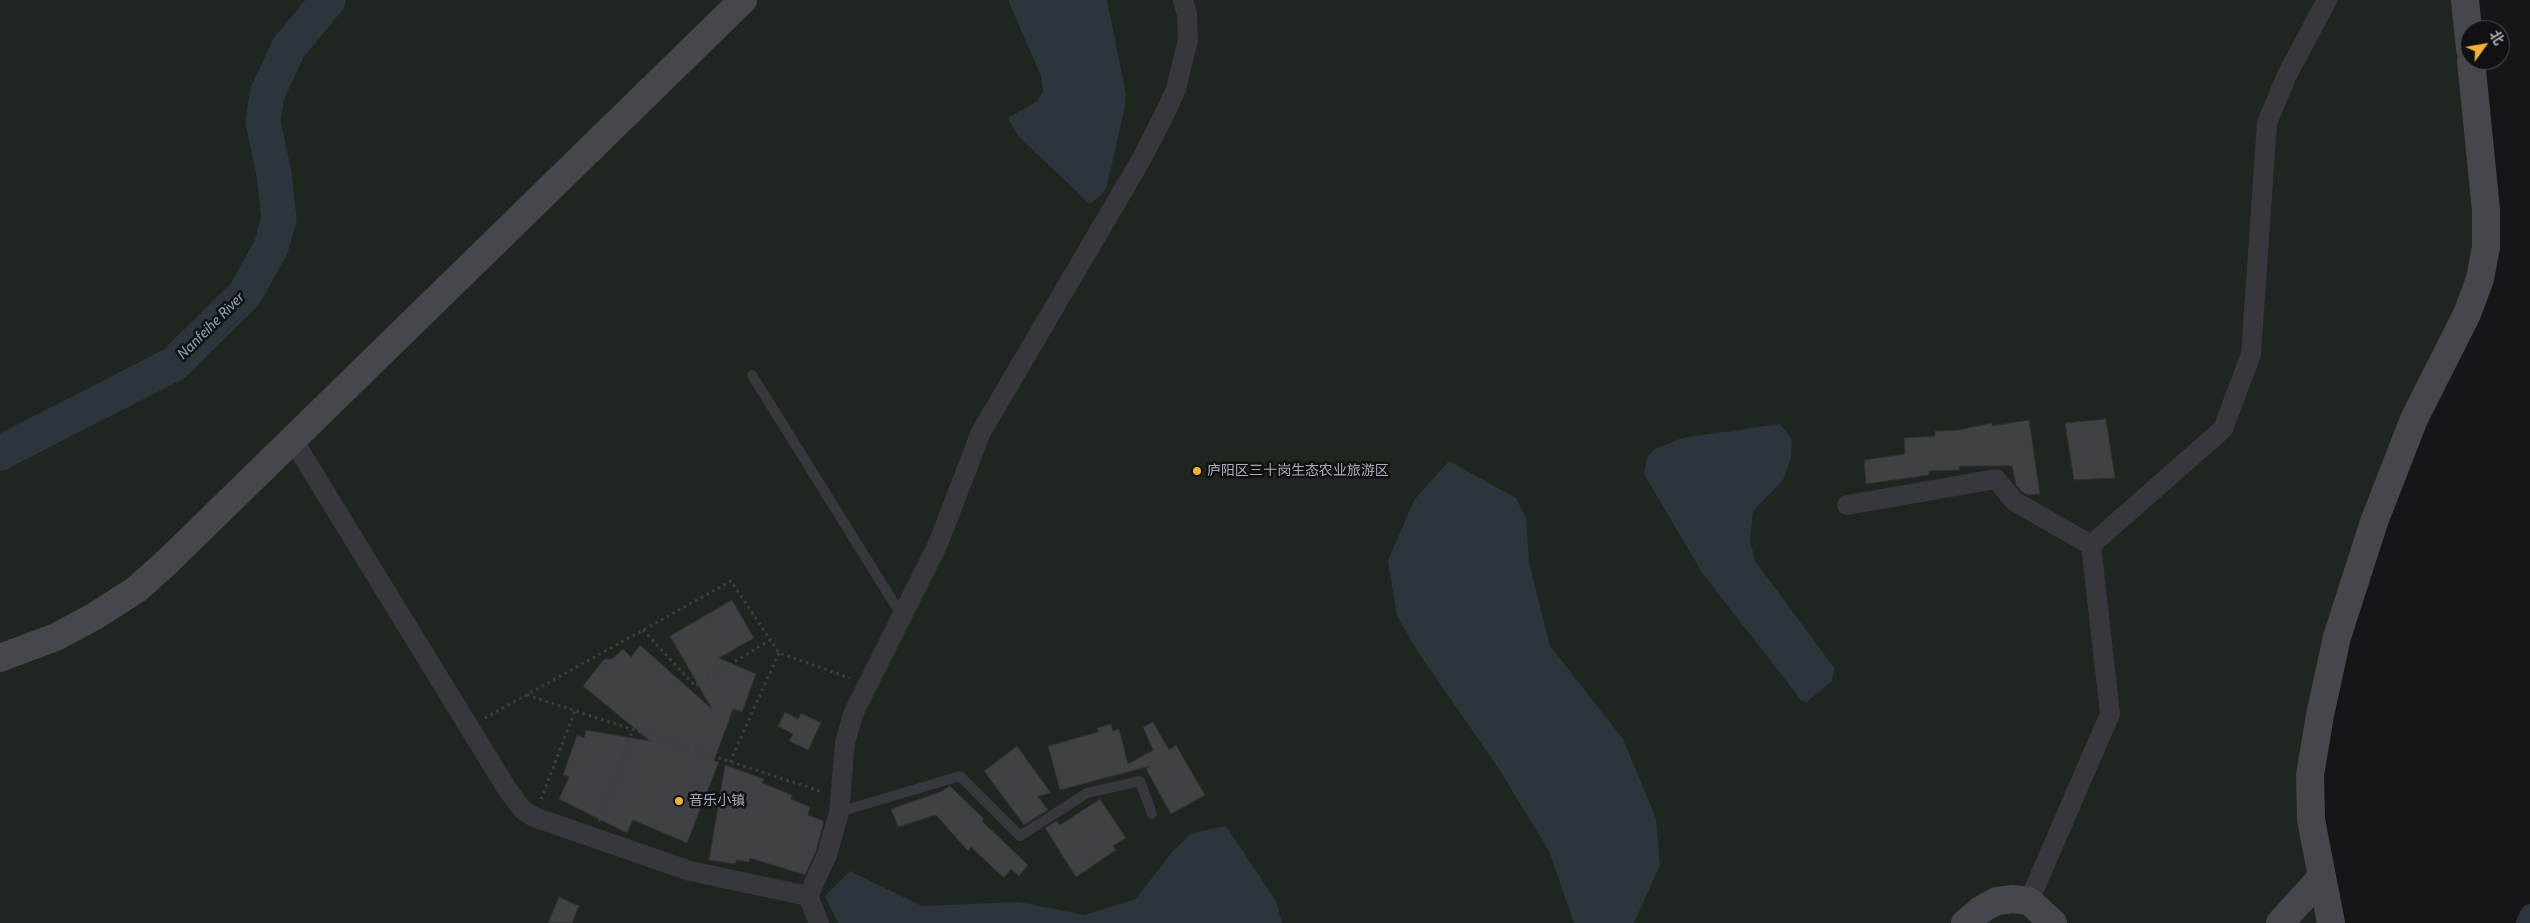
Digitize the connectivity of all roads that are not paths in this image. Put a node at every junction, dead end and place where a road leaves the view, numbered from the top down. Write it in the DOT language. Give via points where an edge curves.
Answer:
graph roads {
  1 [pos="743,0"];
  2 [pos="1183,0"];
  3 [pos="2327,0"];
  4 [pos="2465,0"];
  5 [pos="2467,20"];
  6 [pos="2472,70"];
  7 [pos="752,375"];
  8 [pos="293,440"];
  9 [pos="1847,505"];
  10 [pos="2091,545"];
  11 [pos="902,616"];
  12 [pos="0,658"];
  13 [pos="840,805"];
  14 [pos="1152,814"];
  15 [pos="2321,878"];
  16 [pos="808,896"];
  17 [pos="2029,901"];
  18 [pos="819,923"];
  19 [pos="1965,923"];
  20 [pos="2053,923"];
  21 [pos="2280,923"];
  22 [pos="2331,923"];
  1 -- 8 [label="street"];
  2 -- 11 [label="street" via="1188,40 1176,89 1166,111 1141,160 981,432 938,544"];
  3 -- 10 [label="street" via="2287,75 2267,122 2251,354 2223,429"];
  4 -- 5 [label="street"];
  6 -- 15 [label="street" via="2486,210 2486,246 2480,279 2467,314 2414,420 2377,514 2337,637 2310,775 2311,820"];
  7 -- 11 [label="lane"];
  8 -- 12 [label="street" via="166,564 136,589 56,637"];
  8 -- 16 [label="street" via="523,810 534,817 690,871"];
  9 -- 10 [label="street" via="1996,479 2014,501"];
  10 -- 17 [label="street" via="2110,714"];
  11 -- 13 [label="street" via="853,714 845,743"];
  13 -- 14 [label="lane" via="960,776 1020,836 1086,793 1140,781"];
  13 -- 16 [label="street" via="827,855"];
  15 -- 21 [label="street"];
  15 -- 22 [label="street"];
  16 -- 18 [label="street"];
  17 -- 19 [label="street" via="1997,901"];
  17 -- 20 [label="street"];
}
